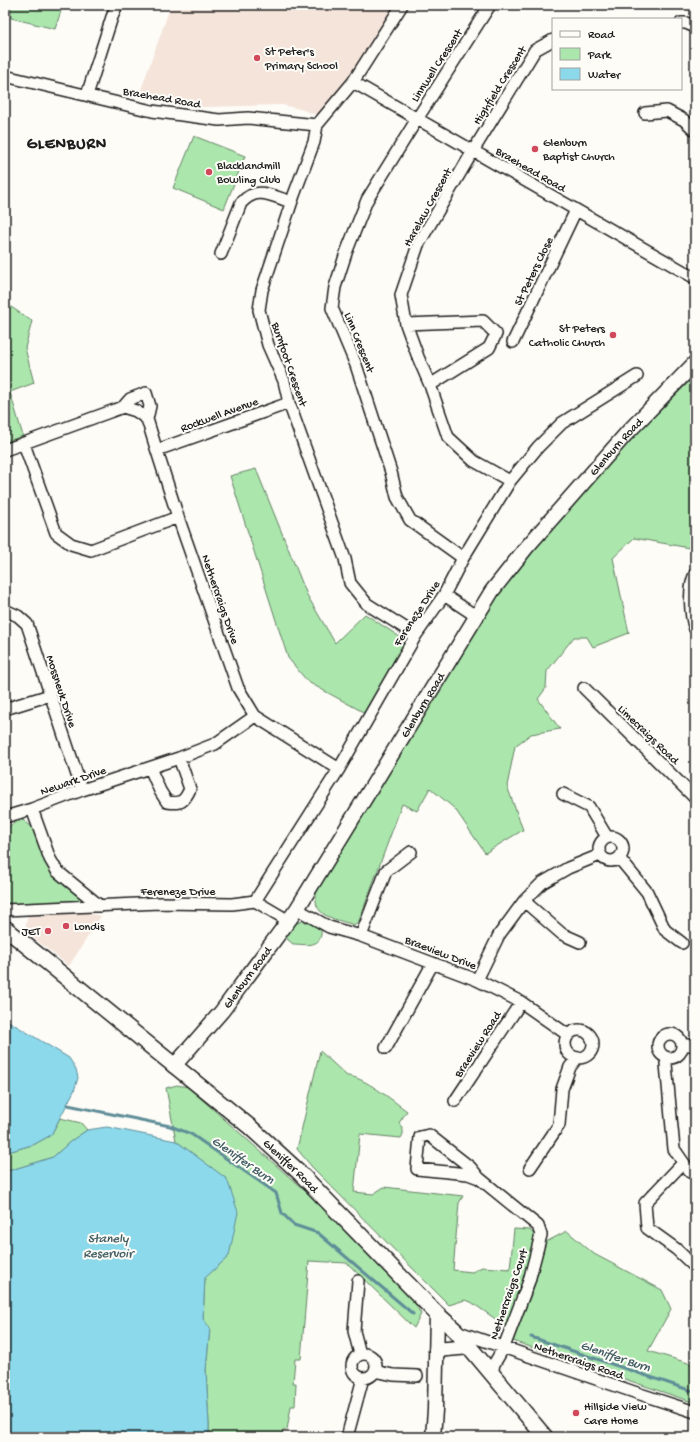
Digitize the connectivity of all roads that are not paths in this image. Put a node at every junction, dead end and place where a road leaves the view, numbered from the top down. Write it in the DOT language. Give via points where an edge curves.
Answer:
graph roads {
  1 [pos="117,5"];
  2 [pos="402,5"];
  3 [pos="490,5"];
  4 [pos="682,23"];
  5 [pos="695,27"];
  6 [pos="552,41"];
  7 [pos="5,76"];
  8 [pos="353,82"];
  9 [pos="87,95"];
  10 [pos="645,113"];
  11 [pos="417,119"];
  12 [pos="317,125"];
  13 [pos="695,130"];
  14 [pos="473,151"];
  15 [pos="291,202"];
  16 [pos="576,210"];
  17 [pos="221,254"];
  18 [pos="695,278"];
  19 [pos="406,324"];
  20 [pos="513,342"];
  21 [pos="695,363"];
  22 [pos="637,376"];
  23 [pos="430,385"];
  24 [pos="289,403"];
  25 [pos="122,408"];
  26 [pos="147,419"];
  27 [pos="24,444"];
  28 [pos="5,450"];
  29 [pos="157,450"];
  30 [pos="510,481"];
  31 [pos="178,517"];
  32 [pos="463,558"];
  33 [pos="695,574"];
  34 [pos="444,595"];
  35 [pos="5,610"];
  36 [pos="476,616"];
  37 [pos="695,629"];
  38 [pos="416,635"];
  39 [pos="584,688"];
  40 [pos="50,695"];
  41 [pos="8,708"];
  42 [pos="255,716"];
  43 [pos="179,758"];
  44 [pos="150,768"];
  45 [pos="339,769"];
  46 [pos="82,790"];
  47 [pos="693,791"];
  48 [pos="563,794"];
  49 [pos="32,809"];
  50 [pos="5,817"];
  51 [pos="607,837"];
  52 [pos="411,852"];
  53 [pos="600,855"];
  54 [pos="619,858"];
  55 [pos="255,901"];
  56 [pos="524,902"];
  57 [pos="100,906"];
  58 [pos="5,910"];
  59 [pos="293,915"];
  60 [pos="5,928"];
  61 [pos="361,936"];
  62 [pos="580,942"];
  63 [pos="682,943"];
  64 [pos="433,963"];
  65 [pos="477,980"];
  66 [pos="520,1002"];
  67 [pos="568,1035"];
  68 [pos="682,1045"];
  69 [pos="695,1045"];
  70 [pos="386,1048"];
  71 [pos="577,1058"];
  72 [pos="668,1058"];
  73 [pos="174,1066"];
  74 [pos="455,1101"];
  75 [pos="683,1163"];
  76 [pos="530,1168"];
  77 [pos="695,1174"];
  78 [pos="479,1178"];
  79 [pos="695,1267"];
  80 [pos="358,1281"];
  81 [pos="437,1314"];
  82 [pos="456,1330"];
  83 [pos="470,1347"];
  84 [pos="504,1347"];
  85 [pos="436,1350"];
  86 [pos="360,1354"];
  87 [pos="375,1371"];
  88 [pos="492,1373"];
  89 [pos="417,1376"];
  90 [pos="363,1378"];
  91 [pos="695,1412"];
  92 [pos="347,1437"];
  93 [pos="433,1437"];
  94 [pos="545,1437"];
  1 -- 9 [label="street"];
  2 -- 8 [label="street, Burnfoot Crescent"];
  3 -- 11 [label="street, Linnwell Crescent"];
  4 -- 5 [label="street"];
  6 -- 14 [label="street, Highfield Crescent" via="535,50"];
  7 -- 9 [label="street, Braehead Road"];
  8 -- 11 [label="street, Braehead Road"];
  8 -- 12 [label="street, Burnfoot Crescent"];
  9 -- 12 [label="street, Braehead Road" via="152,111 218,120 248,118"];
  10 -- 13 [label="street" via="667,111 684,120"];
  11 -- 14 [label="street, Braehead Road"];
  11 -- 32 [label="street, Linn Crescent" via="367,200 334,287 332,308 356,365 392,472 397,497 410,520"];
  12 -- 15 [label="street, Burnfoot Crescent" via="314,142"];
  14 -- 16 [label="street, Braehead Road"];
  14 -- 19 [label="street, Harelaw Crescent" via="418,245 401,294"];
  15 -- 17 [label="street" via="260,192 246,196"];
  15 -- 24 [label="street, Burnfoot Crescent" via="262,290 259,310 268,345 284,381"];
  16 -- 18 [label="street, Braehead Road"];
  16 -- 20 [label="street, St Peters Close"];
  19 -- 23 [label="street, Harelaw Crescent"];
  19 -- 23 [label="street" via="483,322 496,334 489,348"];
  21 -- 36 [label="street, Glenburn Road" via="626,434 526,548"];
  22 -- 30 [label="street, Fereneze Drive" via="562,423"];
  23 -- 30 [label="street, Harelaw Crescent" via="448,437 474,461"];
  24 -- 29 [label="street, Rockwell Avenue"];
  24 -- 38 [label="street, Burnfoot Crescent" via="345,559 350,583 367,604"];
  25 -- 26 [label="street" via="136,411"];
  25 -- 26 [label="street, Nethercraigs Drive" via="130,399 146,393 150,406"];
  25 -- 27 [label="street"];
  26 -- 29 [label="street, Nethercraigs Drive"];
  27 -- 28 [label="street"];
  27 -- 31 [label="street" via="56,533 70,544 92,550"];
  29 -- 31 [label="street, Nethercraigs Drive"];
  30 -- 32 [label="street, Fereneze Drive"];
  31 -- 42 [label="street, Nethercraigs Drive" via="238,688"];
  32 -- 34 [label="street, Fereneze Drive"];
  33 -- 37 [label="street" via="690,604"];
  34 -- 36 [label="street"];
  34 -- 38 [label="street, Fereneze Drive"];
  35 -- 40 [label="street, Mossneuk Drive" via="27,624"];
  36 -- 59 [label="street, Glenburn Road"];
  38 -- 45 [label="street, Fereneze Drive"];
  39 -- 47 [label="street, Limecraigs Road"];
  40 -- 41 [label="street"];
  40 -- 46 [label="street, Mossneuk Drive"];
  42 -- 43 [label="street, Newark Drive" via="215,744"];
  42 -- 45 [label="street, Nethercraigs Drive"];
  43 -- 44 [label="street, Newark Drive"];
  43 -- 44 [label="street" via="190,789 185,800 177,804 167,802"];
  44 -- 46 [label="street, Newark Drive"];
  45 -- 55 [label="street, Fereneze Drive"];
  46 -- 49 [label="street, Newark Drive"];
  48 -- 51 [label="street" via="589,807"];
  49 -- 50 [label="street, Newark Drive"];
  49 -- 57 [label="street" via="50,859 57,871"];
  51 -- 53 [label="street" via="599,845"];
  51 -- 54 [label="street" via="614,837 623,844 623,852"];
  52 -- 61 [label="street" via="386,871"];
  53 -- 54 [label="street" via="607,860"];
  53 -- 56 [label="street" via="568,868 542,883"];
  54 -- 63 [label="street" via="647,892 665,930"];
  55 -- 57 [label="street, Fereneze Drive" via="232,904 159,903"];
  55 -- 59 [label="street"];
  56 -- 62 [label="street" via="562,934"];
  56 -- 65 [label="street" via="498,935"];
  57 -- 58 [label="street, Fereneze Drive"];
  59 -- 61 [label="street, Braeview Drive"];
  59 -- 73 [label="street, Glenburn Road" via="222,1011"];
  60 -- 73 [label="main road, Gleniffer Road"];
  61 -- 64 [label="street, Braeview Drive"];
  64 -- 65 [label="street, Braeview Drive"];
  64 -- 70 [label="street"];
  65 -- 66 [label="street, Braeview Drive"];
  66 -- 67 [label="street, Braeview Drive"];
  66 -- 74 [label="street, Braeview Road"];
  67 -- 71 [label="street" via="564,1043 566,1052"];
  67 -- 71 [label="street" via="578,1030 586,1032 593,1043 587,1056"];
  68 -- 69 [label="street"];
  68 -- 72 [label="street" via="677,1056"];
  68 -- 72 [label="street" via="675,1035 667,1034 660,1039 658,1051"];
  71 -- 76 [label="street" via="570,1067 562,1089 559,1126"];
  72 -- 75 [label="street" via="666,1064 674,1149"];
  73 -- 81 [label="main road, Gleniffer Road" via="250,1127 299,1172"];
  75 -- 77 [label="street"];
  75 -- 79 [label="street" via="645,1203 646,1228 676,1249"];
  78 -- 78 [label="street, Nethercraigs Court" via="468,1174 417,1169 420,1137 429,1135 470,1167"];
  78 -- 84 [label="street, Nethercraigs Court" via="538,1226 541,1235 529,1281"];
  80 -- 86 [label="street" via="354,1331"];
  81 -- 82 [label="main road, Gleniffer Road"];
  81 -- 85 [label="street"];
  82 -- 83 [label="main road, Gleniffer Road"];
  82 -- 84 [label="street, Nethercraigs Road"];
  83 -- 85 [label="street"];
  83 -- 88 [label="main road, Gleniffer Road"];
  84 -- 88 [label="street, Nethercraigs Court"];
  84 -- 91 [label="street, Nethercraigs Road"];
  85 -- 93 [label="street"];
  86 -- 87 [label="street" via="372,1356 376,1364"];
  86 -- 90 [label="street" via="353,1359 351,1368 354,1374"];
  87 -- 89 [label="street"];
  87 -- 90 [label="street"];
  88 -- 94 [label="main road, Gleniffer Road"];
  90 -- 92 [label="street"];
}
